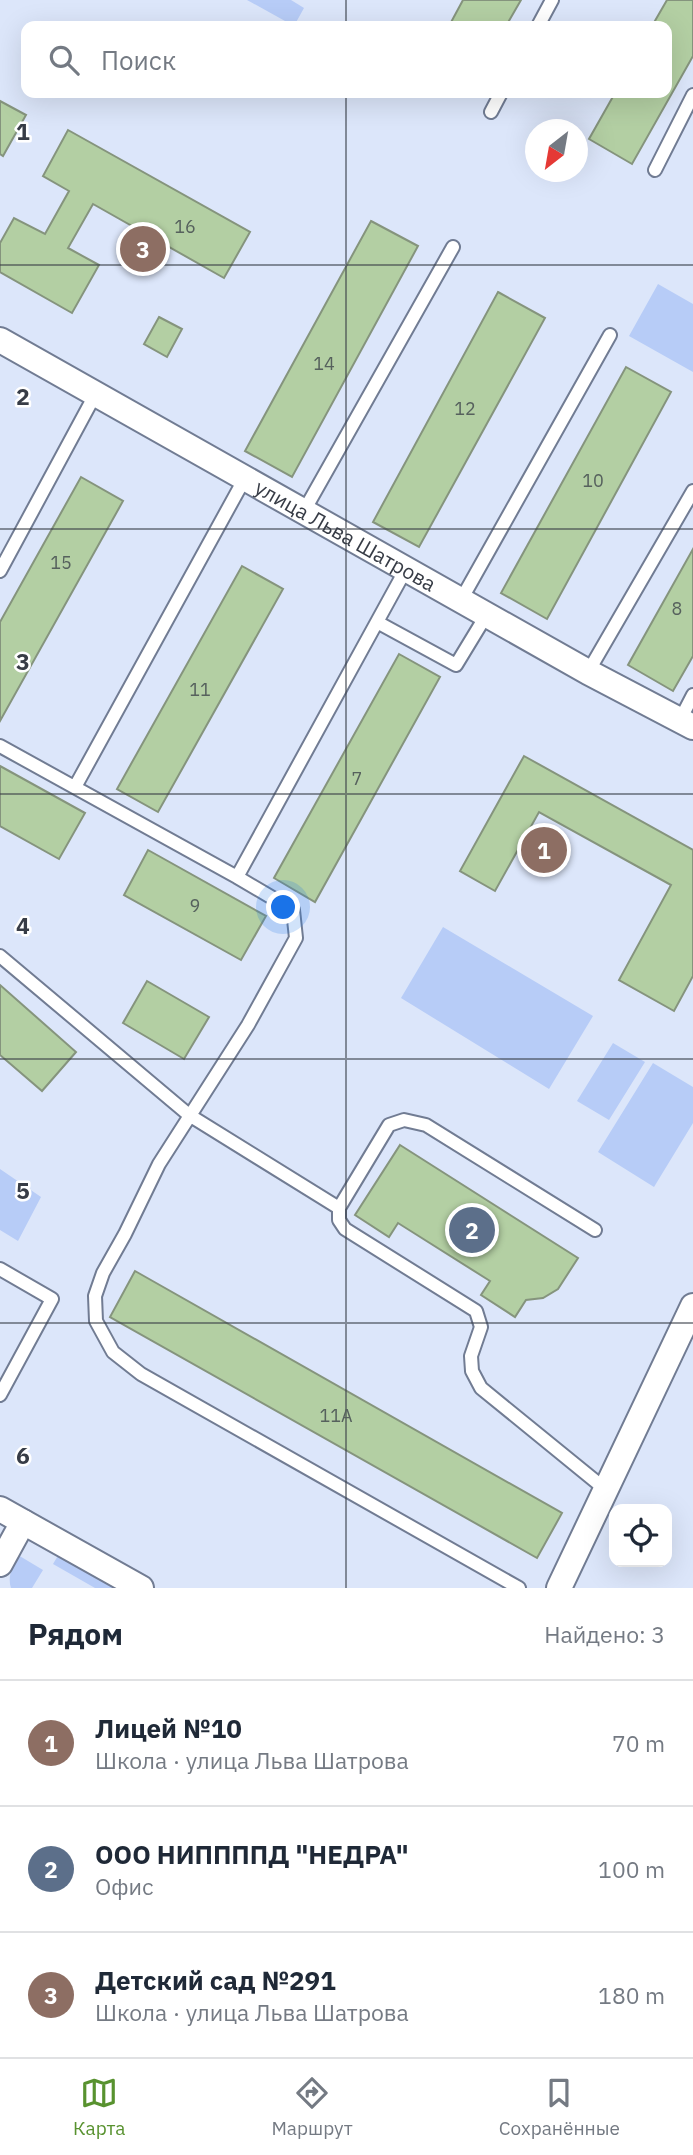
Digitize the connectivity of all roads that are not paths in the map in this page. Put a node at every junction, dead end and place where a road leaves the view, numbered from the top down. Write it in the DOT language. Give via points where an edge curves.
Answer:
graph roads {
  1 [pos="552,0"];
  2 [pos="541,21"];
  3 [pos="693,95"];
  4 [pos="498,98"];
  5 [pos="491,112"];
  6 [pos="655,170"];
  7 [pos="453,247"];
  8 [pos="610,335"];
  9 [pos="0,340"];
  10 [pos="96,393"];
  11 [pos="244,478"];
  12 [pos="693,491"];
  13 [pos="304,511"];
  14 [pos="406,569"];
  15 [pos="0,571"];
  16 [pos="461,600"];
  17 [pos="487,614"];
  18 [pos="377,622"];
  19 [pos="588,673"];
  20 [pos="693,695"];
  21 [pos="687,723"];
  22 [pos="0,746"];
  23 [pos="75,787"];
  24 [pos="237,877"];
  25 [pos="0,956"];
  26 [pos="189,1115"];
  27 [pos="339,1208"];
  28 [pos="595,1230"];
  29 [pos="0,1269"];
  30 [pos="693,1306"];
  31 [pos="0,1395"];
  32 [pos="605,1489"];
  33 [pos="0,1509"];
  34 [pos="23,1522"];
  35 [pos="0,1564"];
  36 [pos="141,1588"];
  37 [pos="519,1588"];
  38 [pos="559,1588"];
  1 -- 2 [label="lane"];
  3 -- 6 [label="lane"];
  4 -- 5 [label="lane"];
  7 -- 13 [label="lane"];
  8 -- 16 [label="lane"];
  9 -- 10 [label="street, улица Льва Шатрова"];
  10 -- 11 [label="street, улица Льва Шатрова"];
  10 -- 15 [label="lane"];
  11 -- 13 [label="street, улица Льва Шатрова"];
  11 -- 23 [label="lane"];
  12 -- 19 [label="lane"];
  13 -- 14 [label="street, улица Льва Шатрова"];
  14 -- 16 [label="street, улица Льва Шатрова"];
  14 -- 18 [label="lane"];
  16 -- 17 [label="street, улица Льва Шатрова"];
  17 -- 18 [label="lane" via="456,665"];
  17 -- 19 [label="street, улица Льва Шатрова"];
  18 -- 24 [label="lane"];
  19 -- 21 [label="street, улица Льва Шатрова"];
  20 -- 21 [label="lane"];
  22 -- 23 [label="lane"];
  23 -- 24 [label="lane"];
  24 -- 26 [label="lane" via="293,910 296,938 248,1025"];
  25 -- 26 [label="lane"];
  26 -- 27 [label="lane"];
  26 -- 37 [label="lane" via="103,1273 96,1296 96,1321 113,1352 141,1374"];
  27 -- 28 [label="lane" via="389,1125 404,1119 426,1125"];
  27 -- 32 [label="lane" via="345,1229 476,1311 481,1326 471,1356 472,1371 481,1388"];
  29 -- 31 [label="lane" via="52,1299"];
  30 -- 32 [label="street"];
  32 -- 38 [label="street"];
  33 -- 34 [label="street"];
  34 -- 35 [label="street"];
  34 -- 36 [label="street"];
}
